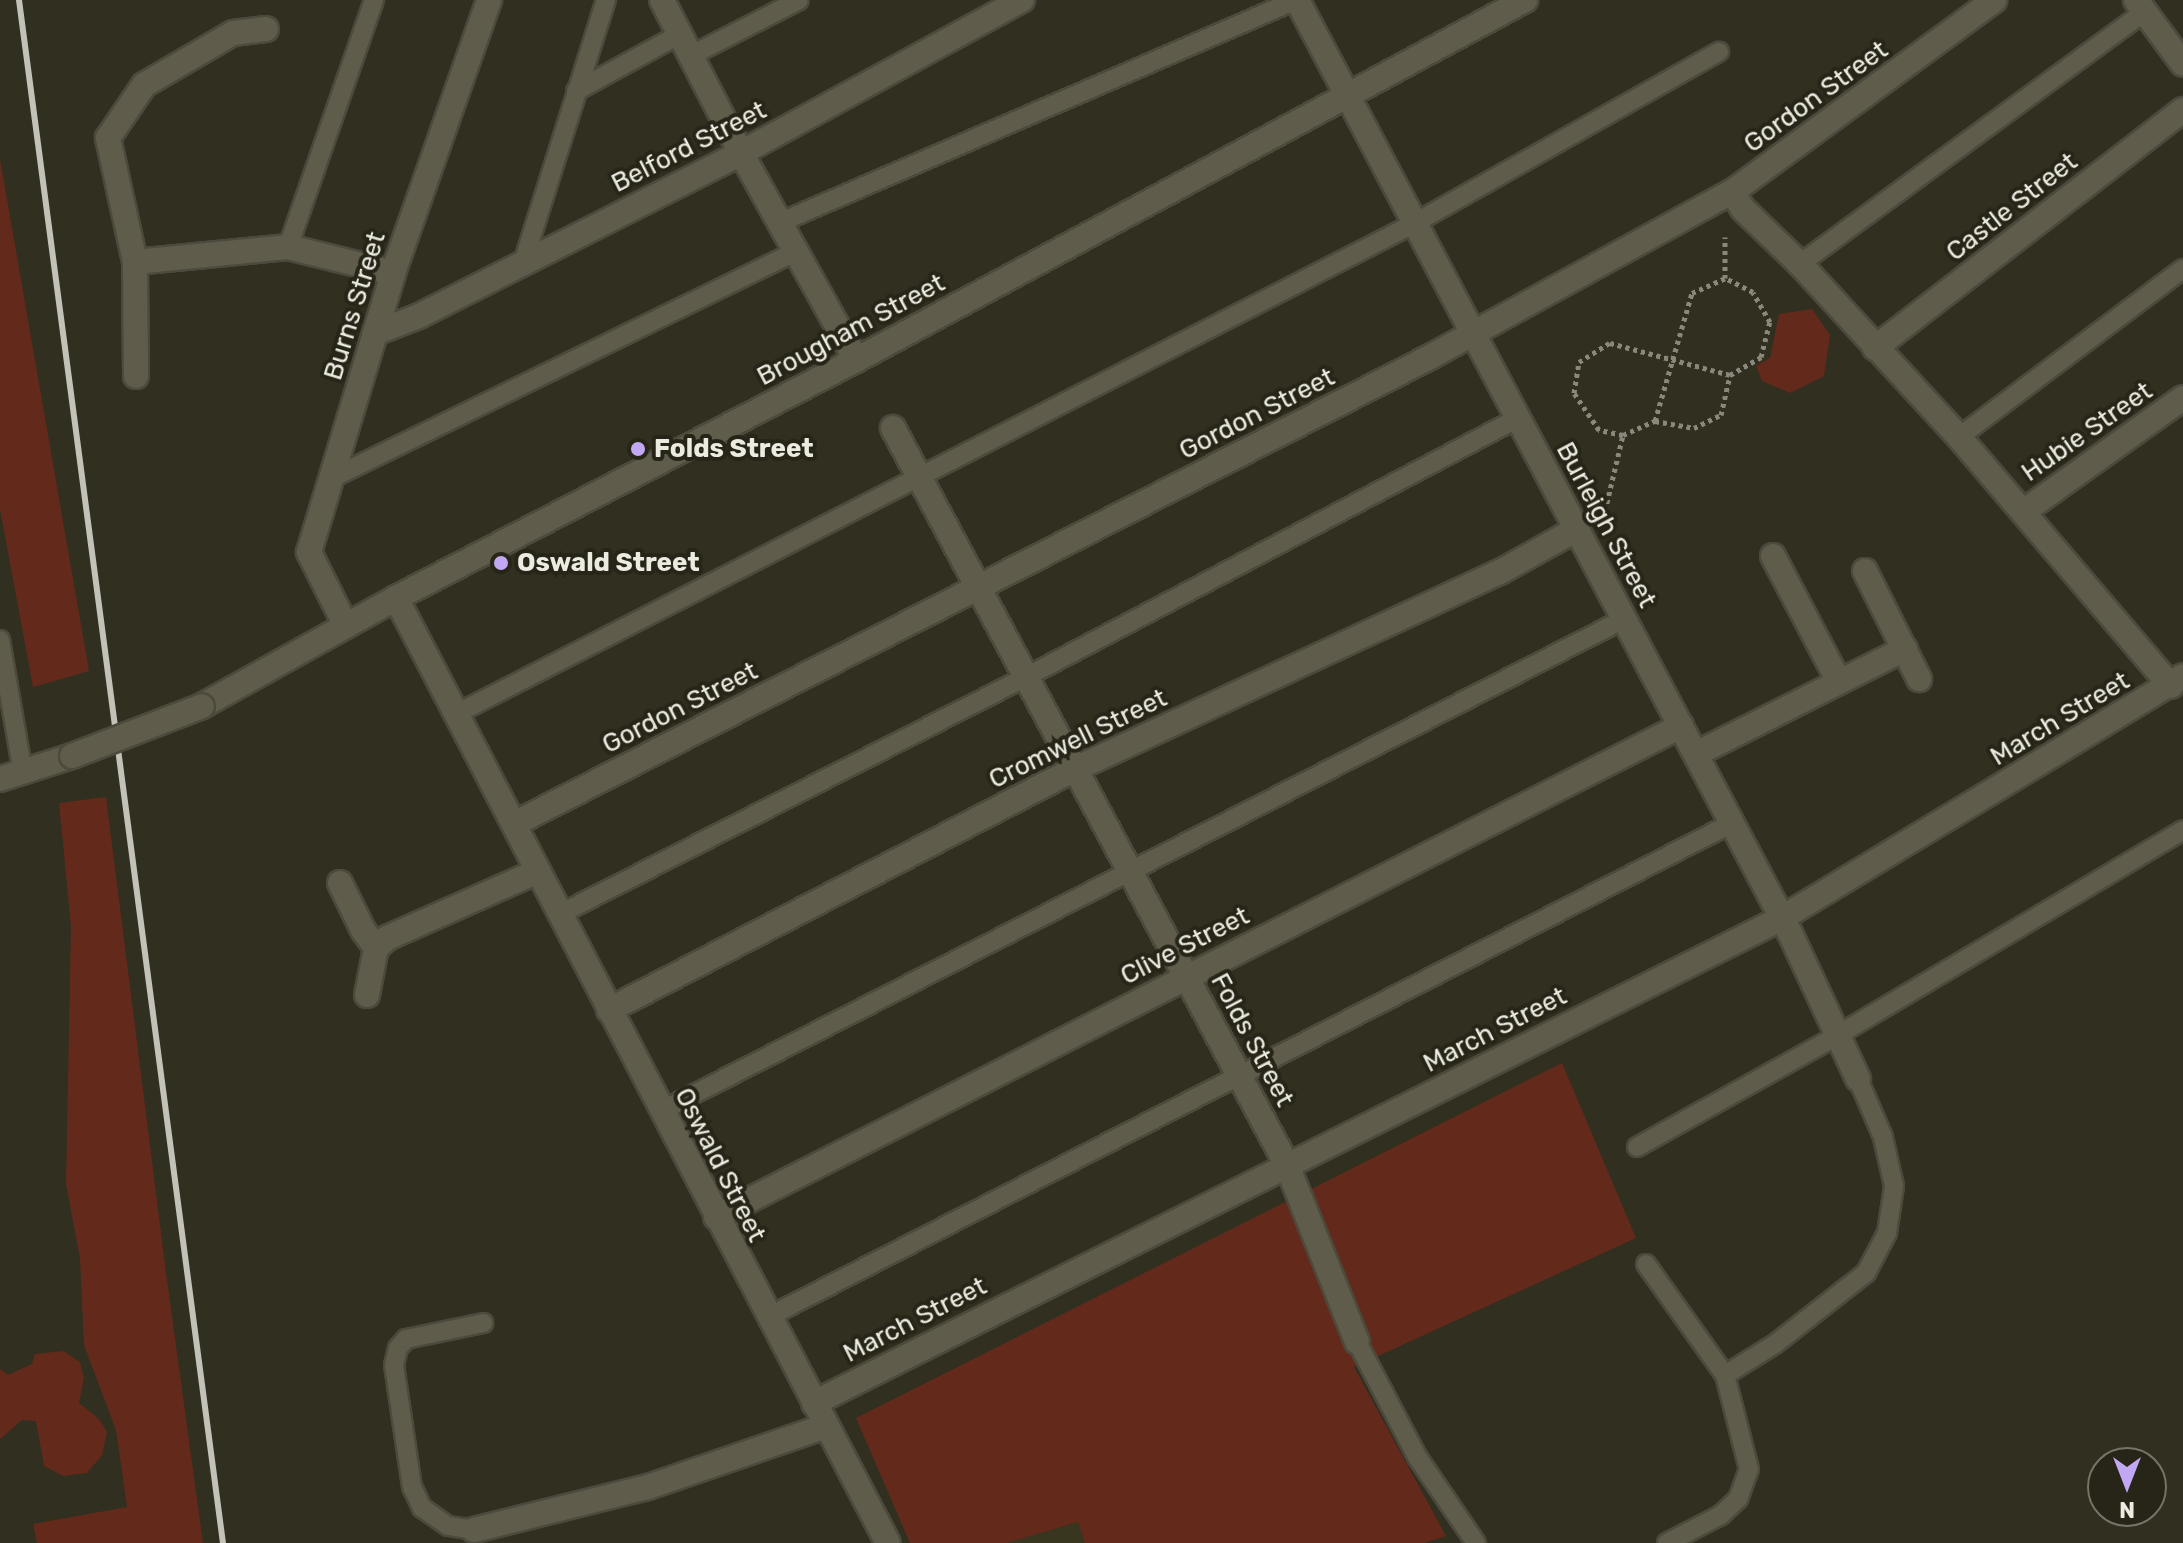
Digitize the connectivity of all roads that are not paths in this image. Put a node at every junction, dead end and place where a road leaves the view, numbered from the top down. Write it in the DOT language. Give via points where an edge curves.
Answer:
graph roads {
  1 [pos="374,0"];
  2 [pos="489,0"];
  3 [pos="606,0"];
  4 [pos="662,0"];
  5 [pos="799,0"];
  6 [pos="1022,0"];
  7 [pos="1296,0"];
  8 [pos="1525,0"];
  9 [pos="1994,0"];
  10 [pos="2140,6"];
  11 [pos="266,29"];
  12 [pos="680,34"];
  13 [pos="1719,52"];
  14 [pos="692,55"];
  15 [pos="2183,64"];
  16 [pos="576,91"];
  17 [pos="1347,94"];
  18 [pos="2183,110"];
  19 [pos="741,153"];
  20 [pos="1732,192"];
  21 [pos="781,222"];
  22 [pos="1415,223"];
  23 [pos="288,247"];
  24 [pos="797,251"];
  25 [pos="135,262"];
  26 [pos="523,263"];
  27 [pos="1800,264"];
  28 [pos="2183,269"];
  29 [pos="393,273"];
  30 [pos="375,333"];
  31 [pos="1471,333"];
  32 [pos="1875,348"];
  33 [pos="856,360"];
  34 [pos="136,376"];
  35 [pos="2183,398"];
  36 [pos="1518,418"];
  37 [pos="893,428"];
  38 [pos="1959,437"];
  39 [pos="919,477"];
  40 [pos="332,478"];
  41 [pos="2023,512"];
  42 [pos="1577,529"];
  43 [pos="1773,556"];
  44 [pos="1865,571"];
  45 [pos="976,589"];
  46 [pos="396,598"];
  47 [pos="1624,619"];
  48 [pos="346,626"];
  49 [pos="0,640"];
  50 [pos="1905,649"];
  51 [pos="1026,677"];
  52 [pos="1919,679"];
  53 [pos="1838,680"];
  54 [pos="2177,681"];
  55 [pos="456,714"];
  56 [pos="1681,726"];
  57 [pos="1696,754"];
  58 [pos="1075,769"];
  59 [pos="12,776"];
  60 [pos="1732,823"];
  61 [pos="514,824"];
  62 [pos="2183,830"];
  63 [pos="538,871"];
  64 [pos="1130,871"];
  65 [pos="340,883"];
  66 [pos="560,914"];
  67 [pos="1782,918"];
  68 [pos="376,948"];
  69 [pos="1186,976"];
  70 [pos="367,995"];
  71 [pos="609,1010"];
  72 [pos="1838,1035"];
  73 [pos="1240,1075"];
  74 [pos="1858,1079"];
  75 [pos="661,1111"];
  76 [pos="1637,1147"];
  77 [pos="1287,1165"];
  78 [pos="716,1217"];
  79 [pos="1646,1264"];
  80 [pos="768,1317"];
  81 [pos="483,1323"];
  82 [pos="1357,1342"];
  83 [pos="1725,1375"];
  84 [pos="814,1403"];
  85 [pos="826,1426"];
  86 [pos="474,1530"];
  87 [pos="888,1543"];
  88 [pos="1476,1543"];
  89 [pos="1667,1543"];
  1 -- 23 [label="lane"];
  2 -- 29 [label="street, Burns Street"];
  3 -- 16 [label="lane"];
  4 -- 12 [label="street"];
  5 -- 14 [label="lane"];
  6 -- 19 [label="street, Belford Street"];
  7 -- 17 [label="street, Burleigh Street"];
  7 -- 21 [label="lane"];
  8 -- 17 [label="street, Brougham Street"];
  9 -- 20 [label="street, Gordon Street"];
  10 -- 15 [label="street"];
  10 -- 27 [label="lane"];
  11 -- 25 [label="street" via="233,33 144,85 108,138"];
  12 -- 14 [label="street"];
  12 -- 16 [label="lane"];
  13 -- 22 [label="lane"];
  14 -- 19 [label="street"];
  16 -- 26 [label="lane"];
  17 -- 22 [label="street, Burleigh Street"];
  17 -- 33 [label="street, Brougham Street"];
  18 -- 32 [label="street, Castle Street"];
  19 -- 21 [label="street"];
  19 -- 26 [label="street, Belford Street"];
  20 -- 27 [label="street"];
  20 -- 31 [label="street, Gordon Street"];
  21 -- 24 [label="street"];
  22 -- 31 [label="street, Burleigh Street"];
  22 -- 39 [label="lane"];
  23 -- 25 [label="street"];
  23 -- 29 [label="street"];
  24 -- 33 [label="street"];
  24 -- 40 [label="lane"];
  25 -- 34 [label="street"];
  26 -- 30 [label="street, Belford Street"];
  27 -- 32 [label="street"];
  28 -- 38 [label="lane"];
  29 -- 30 [label="street, Burns Street"];
  30 -- 40 [label="street, Burns Street"];
  31 -- 36 [label="street, Burleigh Street"];
  31 -- 45 [label="street, Gordon Street"];
  32 -- 38 [label="street"];
  33 -- 46 [label="street, Brougham Street"];
  35 -- 41 [label="street, Hubie Street"];
  36 -- 42 [label="street, Burleigh Street"];
  36 -- 51 [label="lane"];
  37 -- 39 [label="street, Folds Street"];
  38 -- 41 [label="street"];
  39 -- 45 [label="street, Folds Street"];
  39 -- 55 [label="lane"];
  40 -- 48 [label="street, Burns Street" via="309,552"];
  41 -- 54 [label="street"];
  42 -- 47 [label="street, Burleigh Street"];
  42 -- 58 [label="street, Cromwell Street" via="1500,572"];
  43 -- 53 [label="street"];
  44 -- 50 [label="street"];
  45 -- 51 [label="street, Folds Street"];
  45 -- 61 [label="street, Gordon Street"];
  46 -- 48 [label="street, Brougham Street"];
  46 -- 55 [label="street, Oswald Street"];
  47 -- 56 [label="street, Burleigh Street"];
  47 -- 64 [label="lane"];
  48 -- 59 [label="street, Brougham Street, bridge" via="202,706"];
  49 -- 59 [label="lane"];
  50 -- 52 [label="street"];
  50 -- 53 [label="street"];
  51 -- 58 [label="street, Folds Street"];
  51 -- 66 [label="lane"];
  53 -- 57 [label="street"];
  54 -- 67 [label="street, March Street"];
  55 -- 61 [label="street, Oswald Street"];
  56 -- 57 [label="street, Burleigh Street"];
  56 -- 69 [label="street, Clive Street"];
  57 -- 60 [label="street, Burleigh Street"];
  58 -- 64 [label="street, Folds Street"];
  58 -- 71 [label="street, Cromwell Street"];
  60 -- 67 [label="street, Burleigh Street"];
  60 -- 73 [label="lane"];
  61 -- 63 [label="street, Oswald Street"];
  62 -- 72 [label="lane"];
  63 -- 66 [label="street, Oswald Street"];
  63 -- 68 [label="street" via="387,938"];
  64 -- 69 [label="street, Folds Street"];
  64 -- 75 [label="lane"];
  65 -- 68 [label="street"];
  66 -- 71 [label="street, Oswald Street"];
  67 -- 72 [label="street, Burleigh Street"];
  67 -- 77 [label="street, March Street"];
  68 -- 70 [label="street"];
  69 -- 73 [label="street, Folds Street"];
  69 -- 78 [label="street, Clive Street"];
  71 -- 75 [label="street, Oswald Street"];
  72 -- 74 [label="street, Burleigh Street"];
  72 -- 76 [label="lane"];
  73 -- 77 [label="street, Folds Street"];
  73 -- 80 [label="lane"];
  74 -- 83 [label="lane" via="1883,1137 1894,1186 1887,1233 1866,1273 1787,1336"];
  75 -- 78 [label="street, Oswald Street"];
  77 -- 82 [label="street, Folds Street"];
  77 -- 84 [label="street, March Street"];
  78 -- 80 [label="street, Oswald Street"];
  79 -- 83 [label="lane"];
  80 -- 84 [label="street, Oswald Street"];
  81 -- 86 [label="lane" via="406,1339 394,1365 412,1487 422,1508 448,1526"];
  82 -- 88 [label="lane" via="1418,1458"];
  83 -- 89 [label="lane" via="1749,1469 1738,1499 1721,1515"];
  84 -- 85 [label="street, Oswald Street"];
  85 -- 86 [label="street" via="685,1476"];
  85 -- 87 [label="street, Oswald Street"];
}
